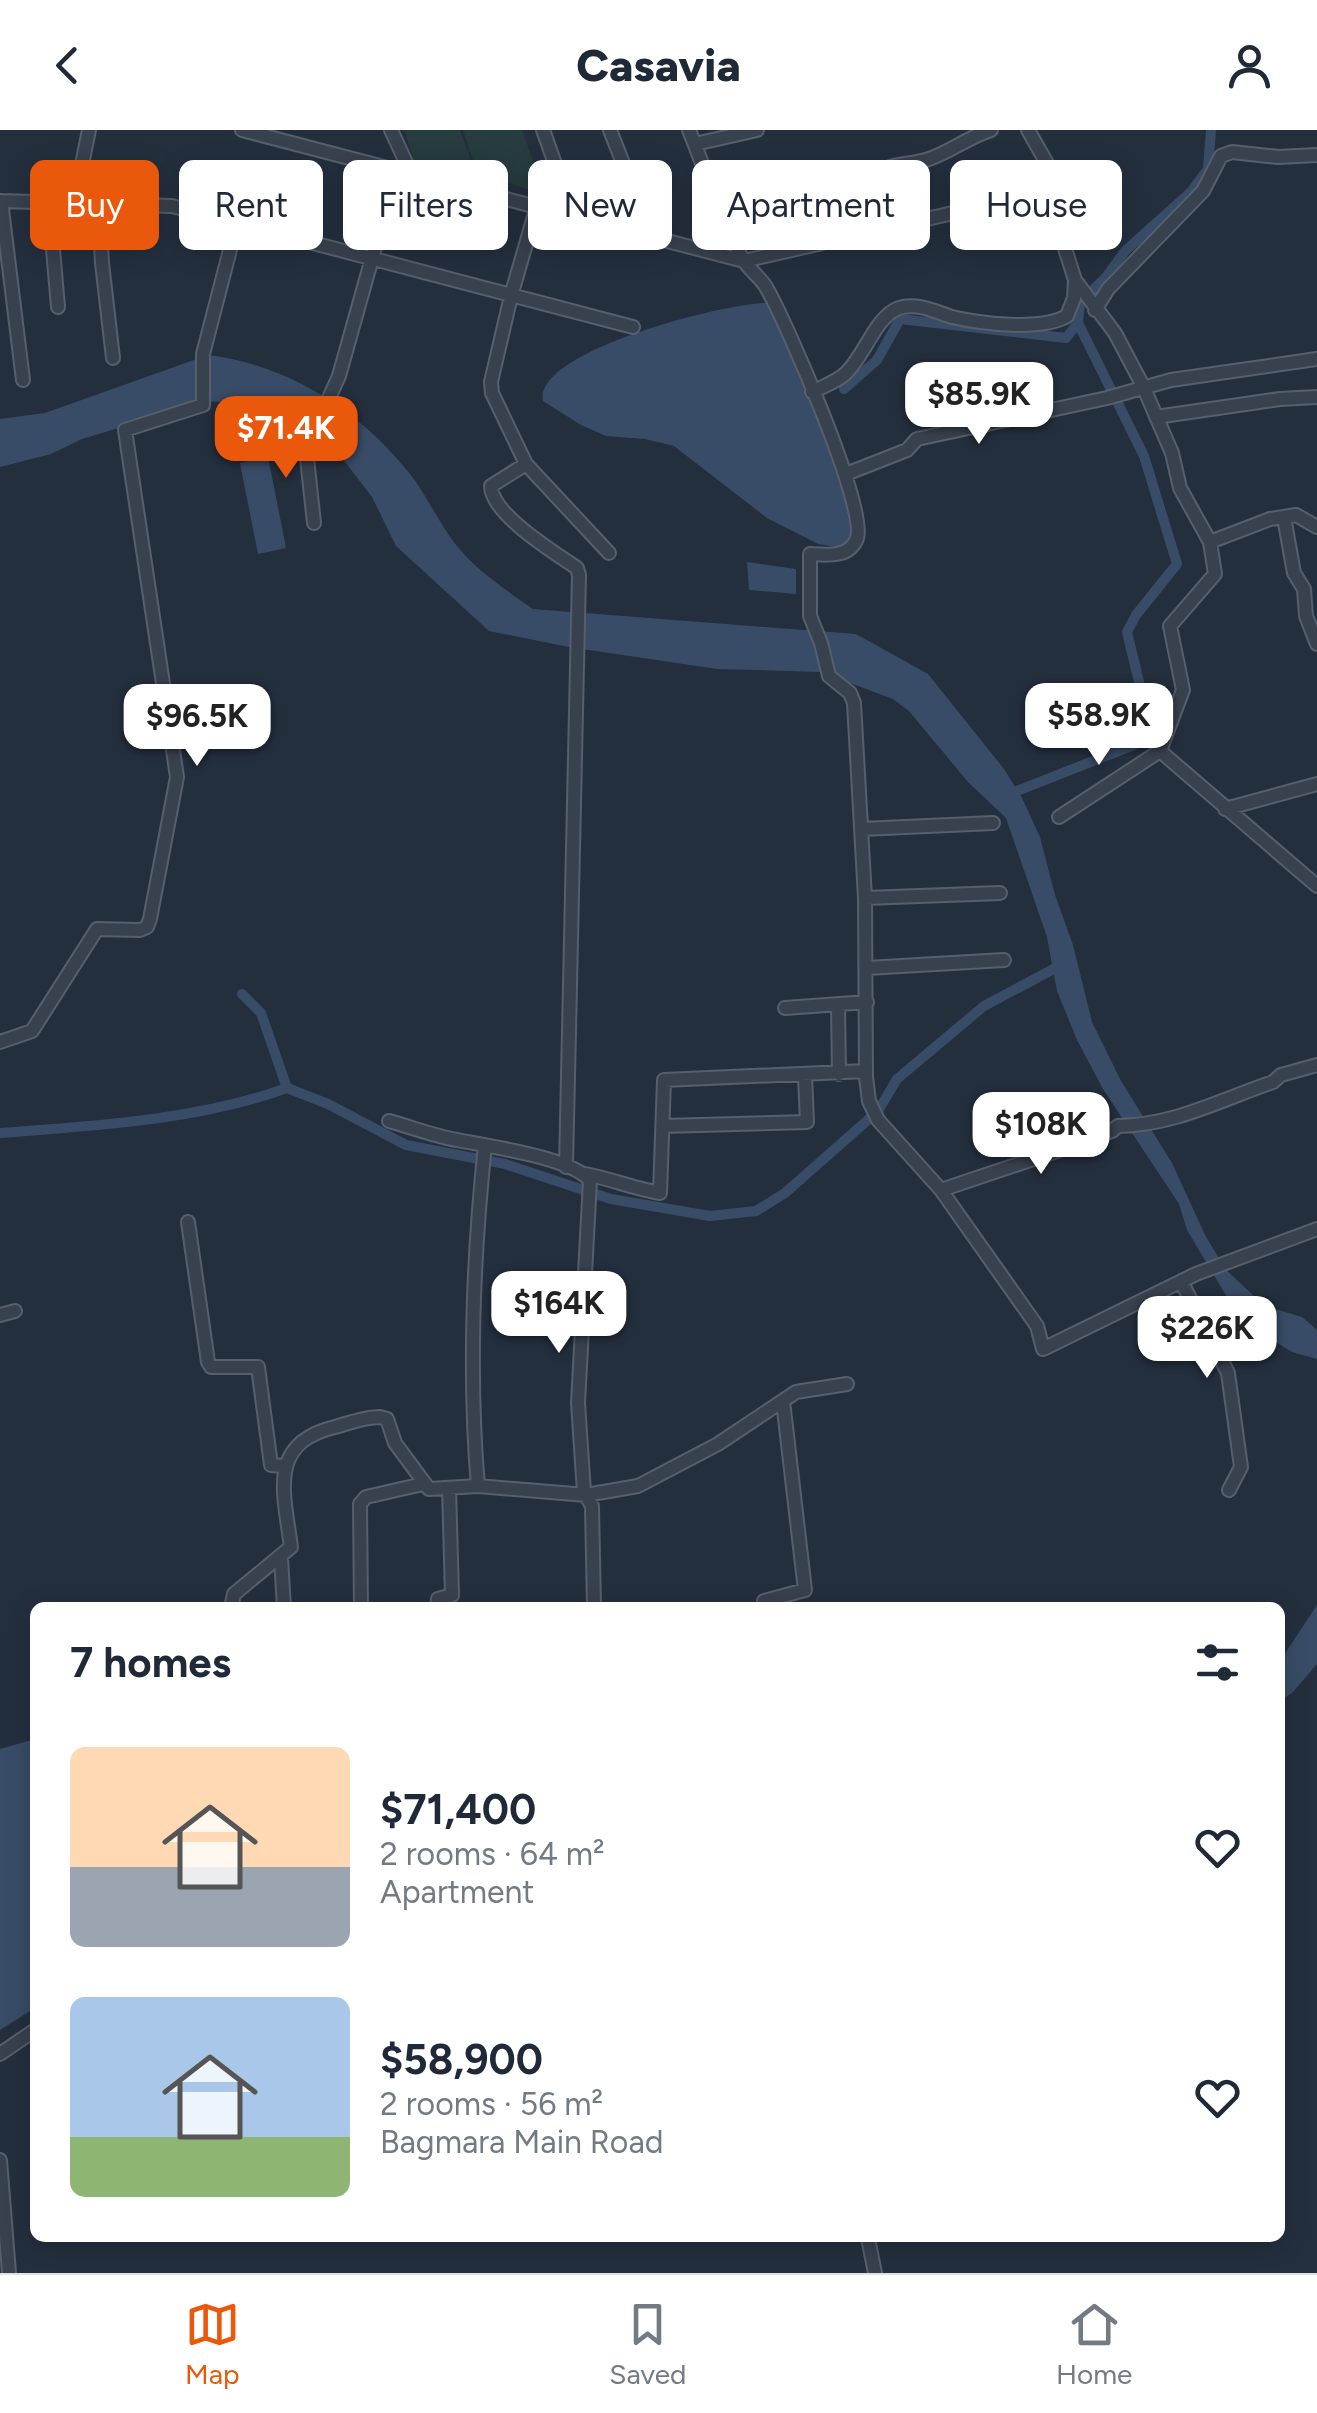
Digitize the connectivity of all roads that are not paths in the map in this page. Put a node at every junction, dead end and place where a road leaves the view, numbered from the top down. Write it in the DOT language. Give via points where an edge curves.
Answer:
graph roads {
  1 [pos="88,130"];
  2 [pos="242,130"];
  3 [pos="392,130"];
  4 [pos="543,130"];
  5 [pos="610,130"];
  6 [pos="689,130"];
  7 [pos="756,130"];
  8 [pos="991,130"];
  9 [pos="1028,130"];
  10 [pos="695,144"];
  11 [pos="1317,155"];
  12 [pos="82,160"];
  13 [pos="363,160"];
  14 [pos="400,160"];
  15 [pos="554,160"];
  16 [pos="622,160"];
  17 [pos="702,160"];
  18 [pos="923,160"];
  19 [pos="1045,160"];
  20 [pos="1,201"];
  21 [pos="30,203"];
  22 [pos="950,213"];
  23 [pos="528,237"];
  24 [pos="672,244"];
  25 [pos="323,246"];
  26 [pos="53,250"];
  27 [pos="101,250"];
  28 [pos="231,250"];
  29 [pos="377,250"];
  30 [pos="740,250"];
  31 [pos="1065,250"];
  32 [pos="374,259"];
  33 [pos="744,260"];
  34 [pos="1077,284"];
  35 [pos="511,296"];
  36 [pos="58,307"];
  37 [pos="1094,307"];
  38 [pos="633,327"];
  39 [pos="114,358"];
  40 [pos="1317,359"];
  41 [pos="23,380"];
  42 [pos="1143,386"];
  43 [pos="812,392"];
  44 [pos="1317,397"];
  45 [pos="1156,417"];
  46 [pos="526,464"];
  47 [pos="846,474"];
  48 [pos="1284,517"];
  49 [pos="314,523"];
  50 [pos="1317,527"];
  51 [pos="1210,542"];
  52 [pos="609,552"];
  53 [pos="1317,644"];
  54 [pos="1160,752"];
  55 [pos="1317,784"];
  56 [pos="1226,809"];
  57 [pos="1059,818"];
  58 [pos="992,824"];
  59 [pos="862,829"];
  60 [pos="1317,886"];
  61 [pos="1000,893"];
  62 [pos="865,898"];
  63 [pos="1004,960"];
  64 [pos="867,968"];
  65 [pos="867,1002"];
  66 [pos="838,1005"];
  67 [pos="785,1008"];
  68 [pos="0,1042"];
  69 [pos="1317,1065"];
  70 [pos="866,1071"];
  71 [pos="839,1074"];
  72 [pos="805,1075"];
  73 [pos="388,1121"];
  74 [pos="663,1126"];
  75 [pos="484,1144"];
  76 [pos="566,1167"];
  77 [pos="587,1178"];
  78 [pos="941,1190"];
  79 [pos="188,1222"];
  80 [pos="1317,1229"];
  81 [pos="1181,1281"];
  82 [pos="15,1311"];
  83 [pos="0,1315"];
  84 [pos="847,1384"];
  85 [pos="784,1401"];
  86 [pos="284,1466"];
  87 [pos="422,1484"];
  88 [pos="478,1486"];
  89 [pos="449,1488"];
  90 [pos="1229,1490"];
  91 [pos="586,1496"];
  92 [pos="281,1558"];
  93 [pos="764,1601"];
  94 [pos="232,1602"];
  95 [pos="284,1602"];
  96 [pos="361,1602"];
  97 [pos="438,1602"];
  98 [pos="594,1602"];
  99 [pos="30,2033"];
  100 [pos="0,2054"];
  101 [pos="0,2160"];
  102 [pos="869,2242"];
  103 [pos="9,2273"];
  104 [pos="875,2273"];
  1 -- 12 [label="street"];
  2 -- 13 [label="street"];
  3 -- 14 [label="street"];
  4 -- 15 [label="street"];
  5 -- 16 [label="street"];
  6 -- 10 [label="street"];
  7 -- 10 [label="street"];
  8 -- 18 [label="street"];
  9 -- 19 [label="street"];
  10 -- 17 [label="street"];
  11 -- 37 [label="street" via="1220,156 1203,191"];
  20 -- 21 [label="street"];
  20 -- 41 [label="street"];
  22 -- 33 [label="street"];
  23 -- 35 [label="street"];
  24 -- 33 [label="street"];
  25 -- 32 [label="street"];
  26 -- 36 [label="street"];
  27 -- 39 [label="street"];
  28 -- 68 [label="street" via="203,354 203,404 125,430 177,777 150,918 144,930 97,929 32,1030"];
  29 -- 32 [label="street"];
  30 -- 33 [label="street"];
  31 -- 34 [label="street"];
  32 -- 35 [label="street"];
  32 -- 49 [label="street" via="331,396 308,442"];
  33 -- 43 [label="street" via="765,286"];
  34 -- 37 [label="street"];
  34 -- 43 [label="street" via="1067,316 1034,325 901,308 878,326 845,375"];
  35 -- 38 [label="street"];
  35 -- 46 [label="street" via="491,387"];
  37 -- 42 [label="street"];
  40 -- 42 [label="street"];
  42 -- 45 [label="street"];
  42 -- 47 [label="street" via="917,438 907,450"];
  43 -- 47 [label="street"];
  44 -- 45 [label="street"];
  45 -- 51 [label="street" via="1180,488"];
  46 -- 52 [label="street"];
  46 -- 76 [label="street" via="490,491 532,538 577,568"];
  47 -- 59 [label="street" via="857,538 842,553 810,554 813,624 829,676 854,703"];
  48 -- 50 [label="street" via="1296,515"];
  48 -- 51 [label="street"];
  48 -- 53 [label="street"];
  51 -- 54 [label="street" via="1214,574 1170,626 1183,690"];
  54 -- 56 [label="street"];
  54 -- 57 [label="street"];
  55 -- 56 [label="street"];
  56 -- 60 [label="street"];
  58 -- 59 [label="street"];
  59 -- 62 [label="street"];
  61 -- 62 [label="street"];
  62 -- 64 [label="street"];
  63 -- 64 [label="street"];
  64 -- 65 [label="street"];
  65 -- 66 [label="street"];
  65 -- 70 [label="street"];
  66 -- 67 [label="street"];
  66 -- 71 [label="street"];
  69 -- 78 [label="street" via="1182,1118 1118,1126"];
  70 -- 71 [label="street"];
  70 -- 78 [label="street" via="878,1120"];
  71 -- 72 [label="street"];
  72 -- 74 [label="street" via="664,1080"];
  72 -- 74 [label="street" via="807,1122"];
  73 -- 75 [label="street"];
  74 -- 77 [label="street" via="660,1193"];
  75 -- 76 [label="street"];
  75 -- 88 [label="street" via="471,1326"];
  76 -- 77 [label="street"];
  77 -- 91 [label="street" via="578,1403"];
  78 -- 81 [label="street" via="1038,1326 1043,1350"];
  79 -- 86 [label="street" via="208,1362 258,1366 272,1465"];
  80 -- 81 [label="street"];
  81 -- 90 [label="street" via="1228,1373 1241,1467"];
  82 -- 83 [label="street"];
  84 -- 85 [label="street" via="796,1392"];
  85 -- 91 [label="street" via="638,1486"];
  85 -- 93 [label="street" via="805,1590"];
  86 -- 87 [label="street" via="312,1432 380,1417"];
  86 -- 92 [label="street" via="291,1547"];
  87 -- 89 [label="street"];
  87 -- 96 [label="street" via="360,1504"];
  88 -- 89 [label="street"];
  88 -- 91 [label="street"];
  89 -- 97 [label="street" via="452,1595"];
  91 -- 98 [label="street" via="592,1506"];
  92 -- 94 [label="street"];
  92 -- 95 [label="street"];
  99 -- 100 [label="street"];
  101 -- 103 [label="street"];
  102 -- 104 [label="street"];
}
